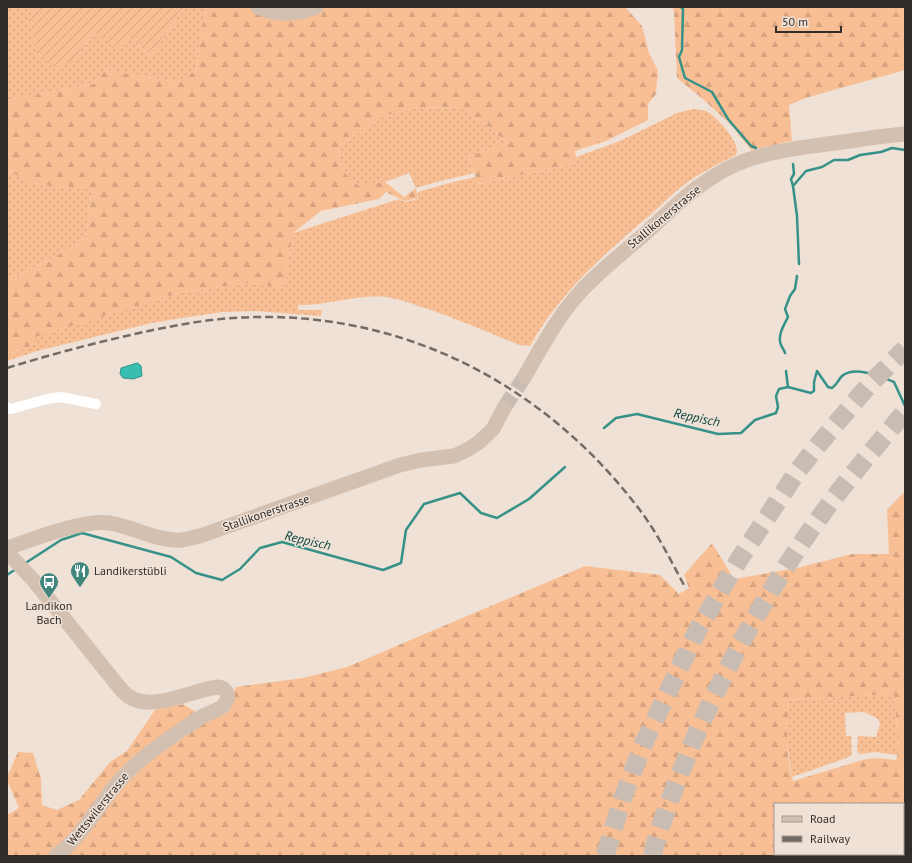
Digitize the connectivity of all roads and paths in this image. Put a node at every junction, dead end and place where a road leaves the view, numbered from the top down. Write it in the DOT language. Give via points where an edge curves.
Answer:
graph roads {
  1 [pos="258,7"];
  2 [pos="316,7"];
  3 [pos="905,134"];
  4 [pos="525,376"];
  5 [pos="96,404"];
  6 [pos="7,407"];
  7 [pos="504,408"];
  8 [pos="7,548"];
  9 [pos="16,561"];
  10 [pos="56,856"];
  1 -- 2 [label="street" via="280,14"];
  3 -- 4 [label="street, Stallikonerstrasse" via="766,154 717,175 686,196 595,277 552,329"];
  5 -- 6 [label="street" via="61,396 11,409"];
  7 -- 8 [label="street, Stallikonerstrasse" via="493,429 478,443 454,456 406,463 200,536 181,540 170,539 111,523 96,523 82,524"];
  9 -- 10 [label="street, Wettswilerstrasse" via="129,696 140,701 154,702 218,687 224,689 228,697 223,707 188,725 139,762 114,787 80,834"];
}
